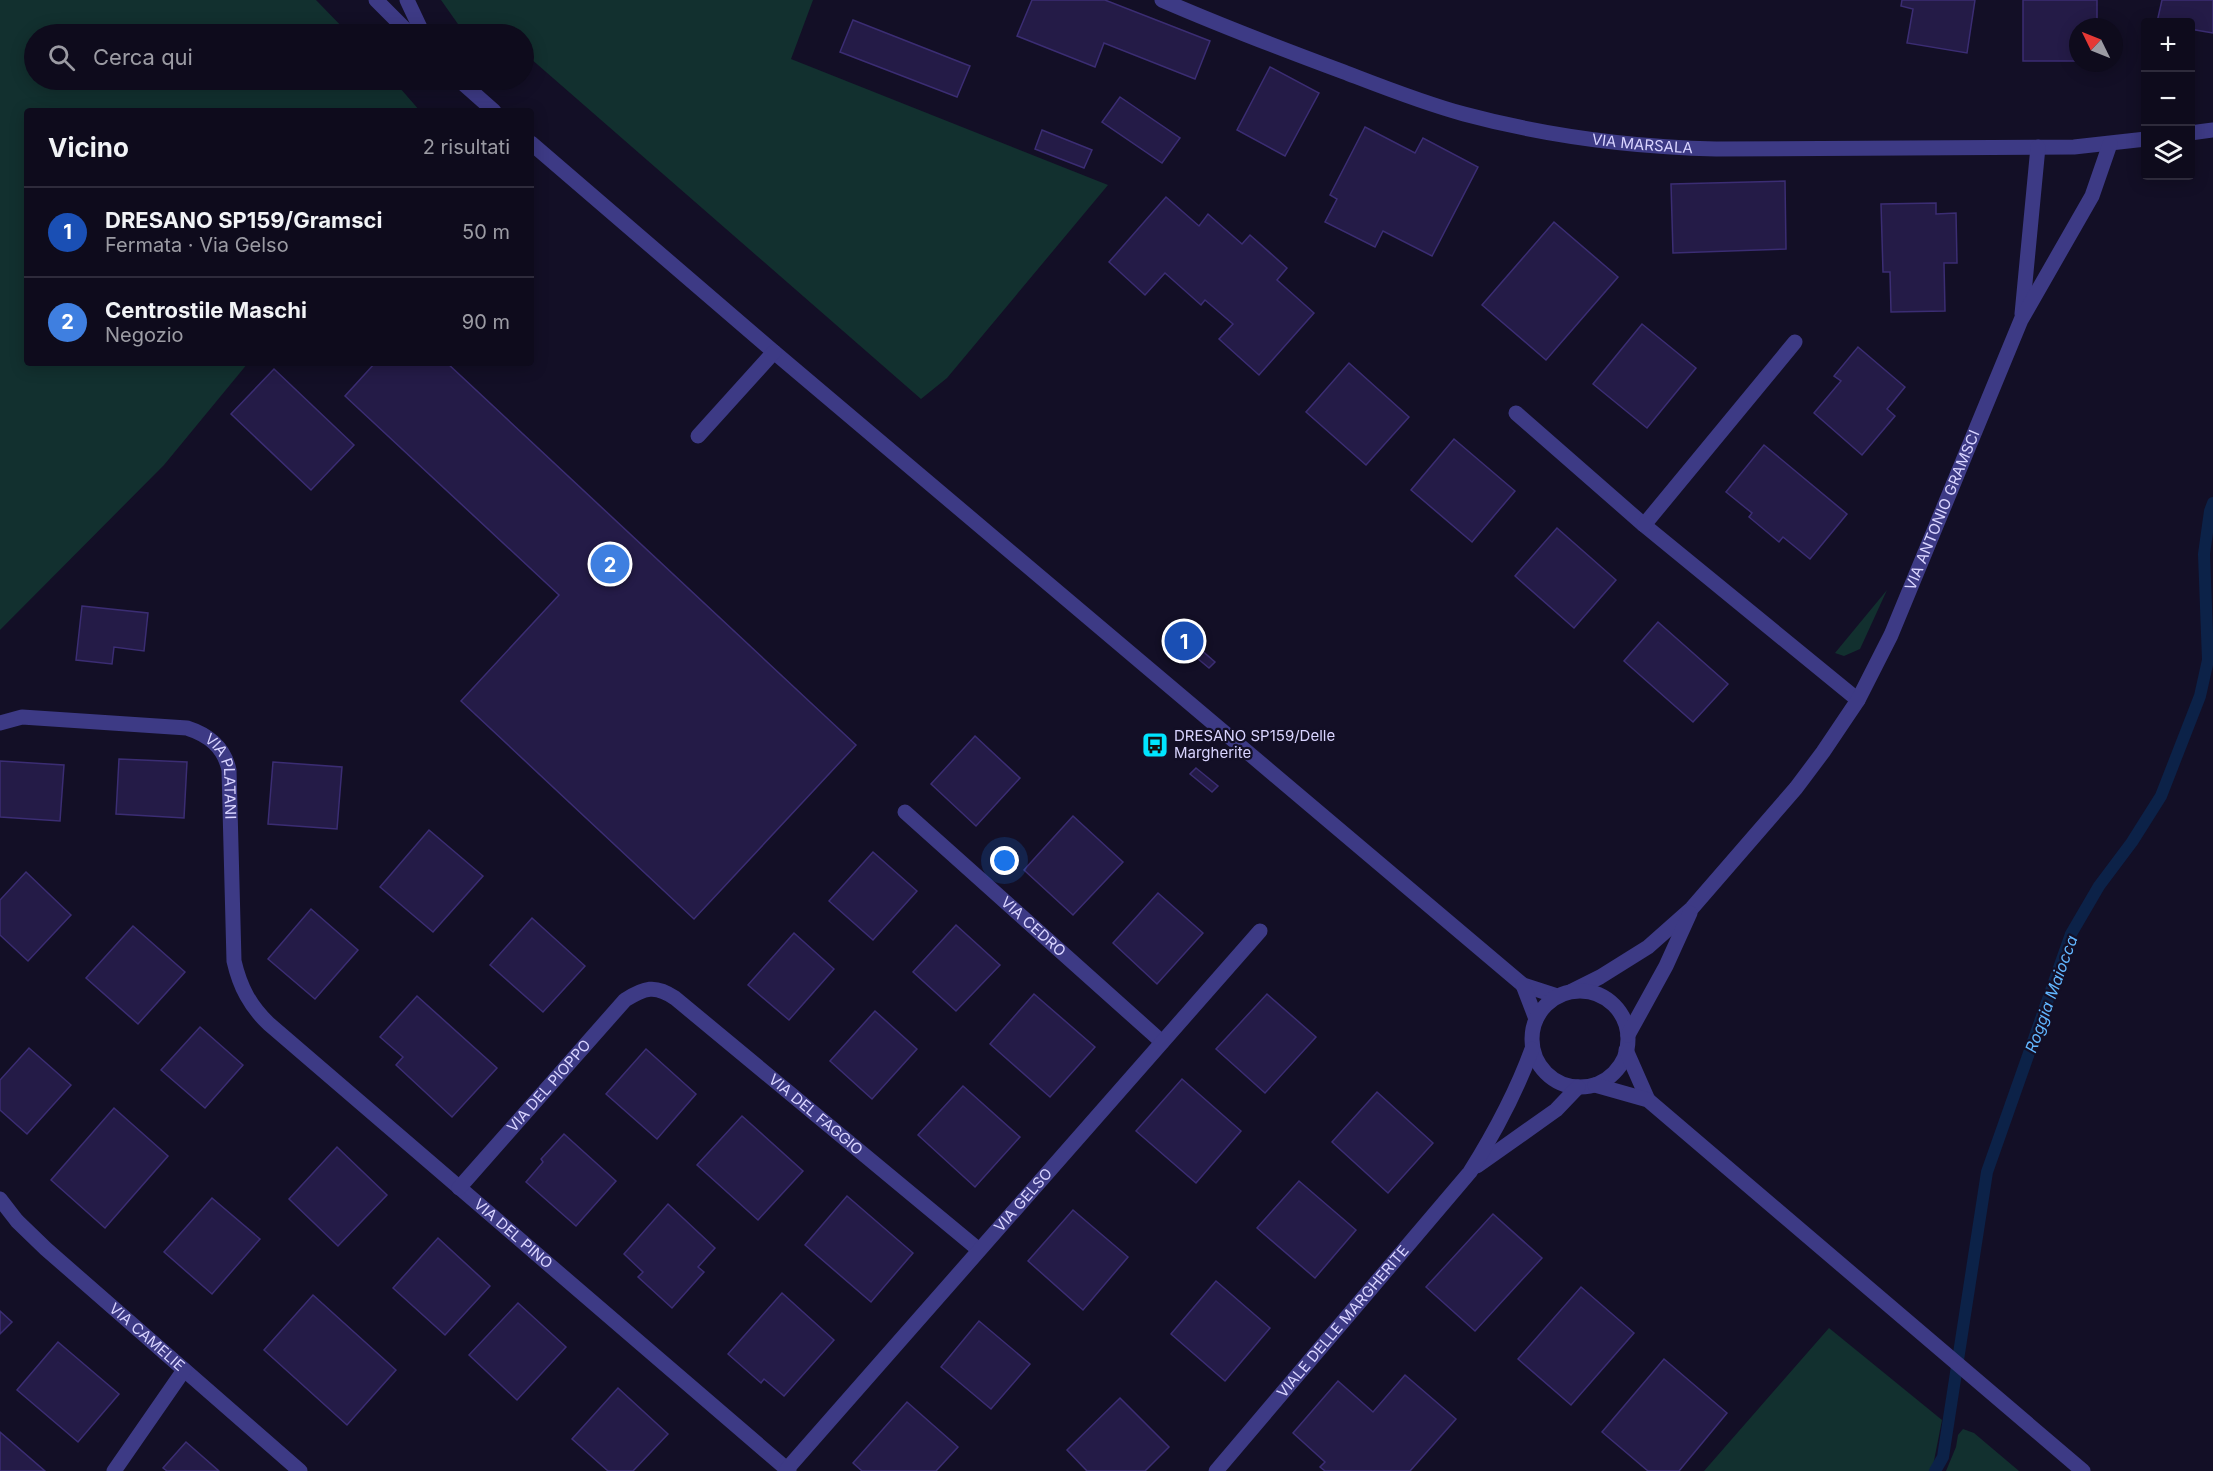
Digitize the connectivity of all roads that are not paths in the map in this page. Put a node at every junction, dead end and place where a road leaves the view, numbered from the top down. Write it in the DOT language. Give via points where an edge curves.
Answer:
graph roads {
  1 [pos="376,0"];
  2 [pos="407,0"];
  3 [pos="1162,0"];
  4 [pos="400,24"];
  5 [pos="418,24"];
  6 [pos="470,90"];
  7 [pos="491,108"];
  8 [pos="2213,130"];
  9 [pos="2195,132"];
  10 [pos="2141,140"];
  11 [pos="2110,144"];
  12 [pos="534,146"];
  13 [pos="2038,147"];
  14 [pos="2021,320"];
  15 [pos="1795,342"];
  16 [pos="774,352"];
  17 [pos="1516,413"];
  18 [pos="698,436"];
  19 [pos="1644,525"];
  20 [pos="1858,699"];
  21 [pos="0,723"];
  22 [pos="905,812"];
  23 [pos="1692,908"];
  24 [pos="1260,931"];
  25 [pos="1522,985"];
  26 [pos="646,989"];
  27 [pos="243,991"];
  28 [pos="1572,991"];
  29 [pos="1557,996"];
  30 [pos="1536,1018"];
  31 [pos="1628,1035"];
  32 [pos="1162,1042"];
  33 [pos="1532,1049"];
  34 [pos="1626,1050"];
  35 [pos="1594,1084"];
  36 [pos="1578,1087"];
  37 [pos="1648,1100"];
  38 [pos="1470,1172"];
  39 [pos="459,1188"];
  40 [pos="0,1199"];
  41 [pos="979,1250"];
  42 [pos="184,1370"];
  43 [pos="788,1470"];
  44 [pos="114,1471"];
  45 [pos="300,1471"];
  46 [pos="1216,1471"];
  47 [pos="2084,1471"];
  1 -- 4 [label="street"];
  2 -- 5 [label="street"];
  3 -- 13 [label="street, VIA MARSALA" via="1233,31 1442,107 1578,136 1676,148"];
  6 -- 7 [label="street"];
  8 -- 9 [label="street"];
  10 -- 11 [label="street, VIA MARSALA"];
  11 -- 13 [label="street, VIA MARSALA"];
  11 -- 14 [label="street, VIA ANTONIO GRAMSCI" via="2092,196"];
  12 -- 16 [label="street"];
  13 -- 14 [label="street, VIA ANTONIO GRAMSCI"];
  14 -- 20 [label="street, VIA ANTONIO GRAMSCI" via="1891,635"];
  15 -- 19 [label="street"];
  16 -- 18 [label="street"];
  16 -- 25 [label="street"];
  17 -- 19 [label="street"];
  19 -- 20 [label="street"];
  20 -- 23 [label="street, VIA ANTONIO GRAMSCI" via="1796,788"];
  21 -- 27 [label="street, VIA PLATANI" via="22,717 187,728 216,743 229,770 233,949"];
  22 -- 32 [label="street, VIA CEDRO"];
  23 -- 28 [label="street, VIA ANTONIO GRAMSCI" via="1648,946"];
  23 -- 31 [label="street, VIA ANTONIO GRAMSCI"];
  24 -- 32 [label="street, VIA GELSO"];
  25 -- 29 [label="street"];
  25 -- 30 [label="street"];
  26 -- 39 [label="street, VIA DEL PIOPPO" via="625,1000"];
  26 -- 41 [label="street, VIA DEL FAGGIO" via="658,989 675,998"];
  27 -- 39 [label="street, VIA DEL PINO" via="269,1024"];
  28 -- 29 [label="street"];
  28 -- 31 [label="street" via="1595,993 1615,1006"];
  29 -- 30 [label="street"];
  30 -- 33 [label="street"];
  31 -- 34 [label="street"];
  32 -- 41 [label="street, VIA GELSO"];
  33 -- 36 [label="street" via="1549,1076"];
  33 -- 38 [label="street, VIALE DELLE MARGHERITE" via="1500,1122"];
  34 -- 35 [label="street" via="1620,1065"];
  34 -- 37 [label="street"];
  35 -- 36 [label="street"];
  35 -- 37 [label="street"];
  36 -- 38 [label="street, VIALE DELLE MARGHERITE" via="1556,1110"];
  37 -- 47 [label="street"];
  38 -- 46 [label="street, VIALE DELLE MARGHERITE"];
  39 -- 43 [label="street, VIA DEL PINO"];
  40 -- 42 [label="street, VIA CAMELIE" via="39,1242"];
  41 -- 43 [label="street, VIA GELSO"];
  42 -- 44 [label="street"];
  42 -- 45 [label="street, VIA CAMELIE"];
}
